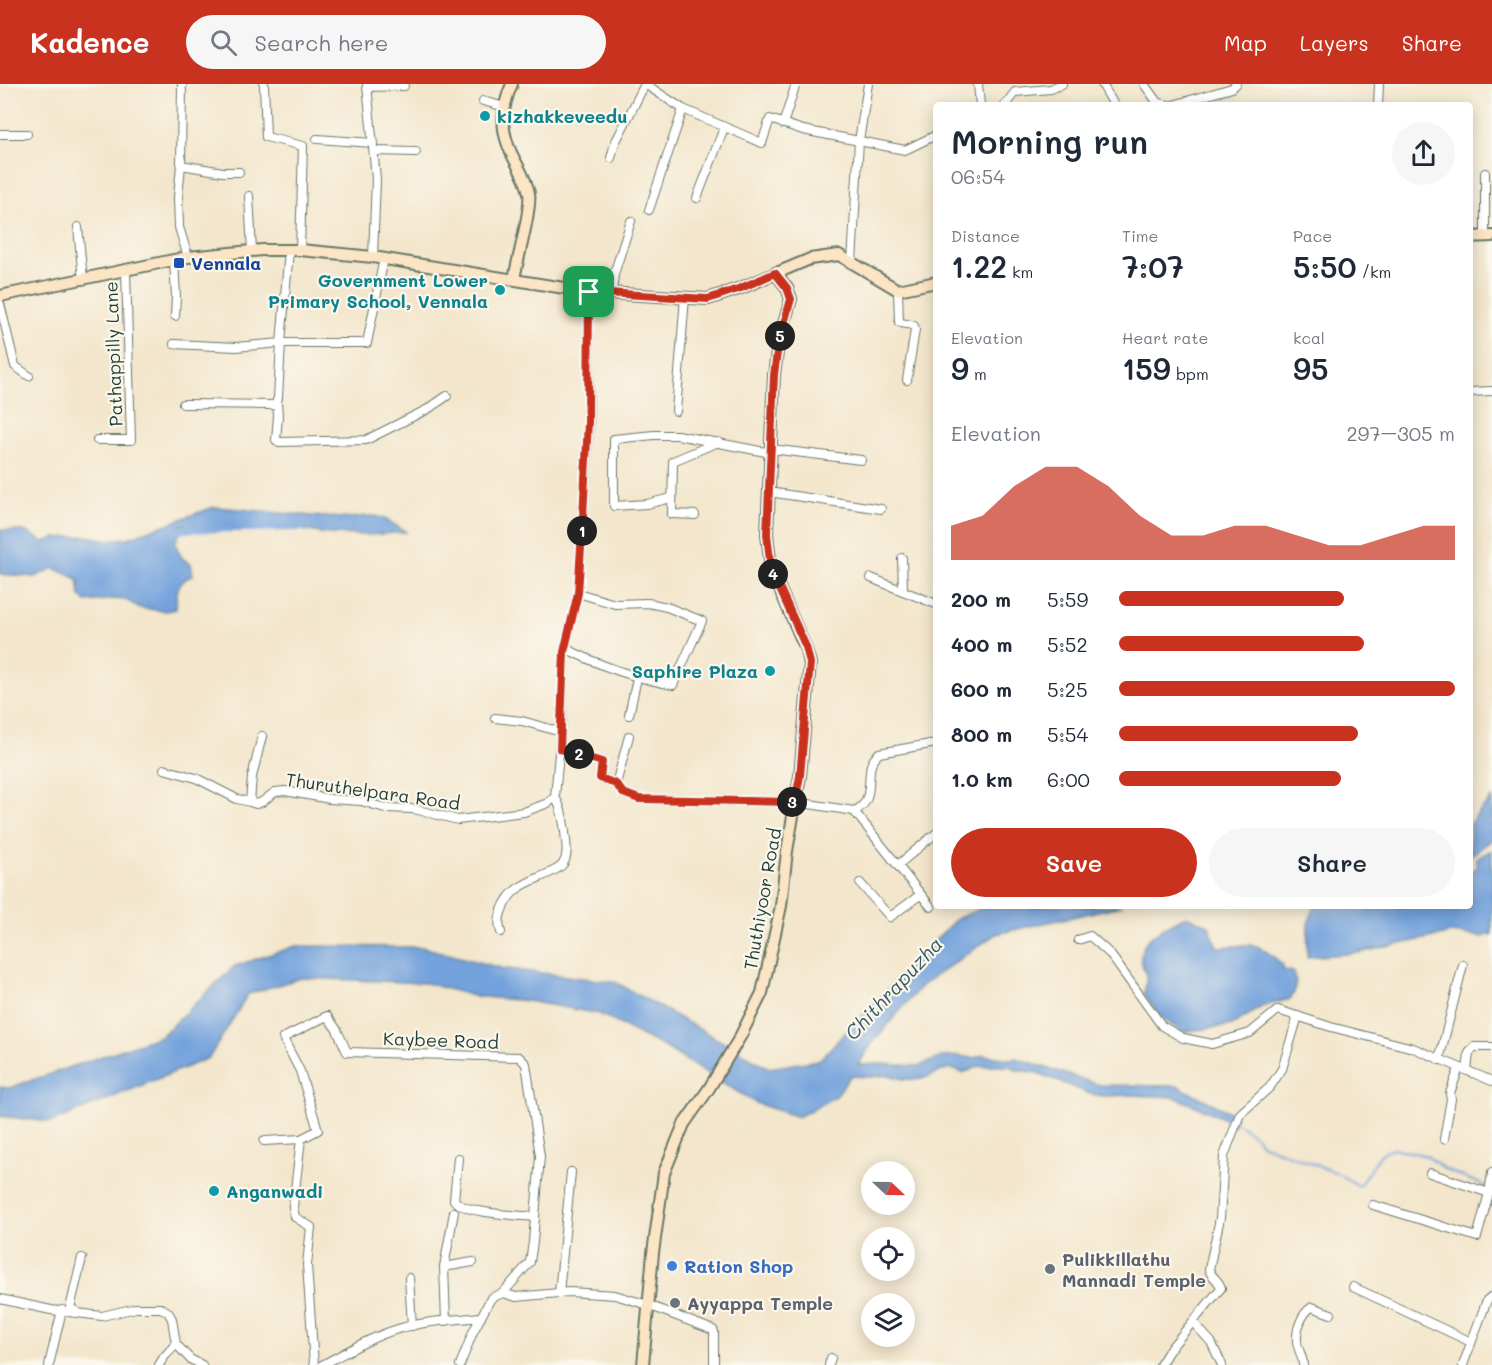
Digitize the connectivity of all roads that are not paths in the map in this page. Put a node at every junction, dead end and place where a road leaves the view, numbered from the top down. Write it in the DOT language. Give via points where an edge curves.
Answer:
graph roads {
  1 [pos="182,84"];
  2 [pos="264,84"];
  3 [pos="512,84"];
  4 [pos="645,84"];
  5 [pos="868,84"];
  6 [pos="978,84"];
  7 [pos="1062,84"];
  8 [pos="1102,84"];
  9 [pos="1144,84"];
  10 [pos="1236,84"];
  11 [pos="1379,84"];
  12 [pos="367,86"];
  13 [pos="404,86"];
  14 [pos="795,87"];
  15 [pos="483,101"];
  16 [pos="980,102"];
  17 [pos="1007,102"];
  18 [pos="1111,102"];
  19 [pos="1157,102"];
  20 [pos="1181,102"];
  21 [pos="1378,102"];
  22 [pos="505,107"];
  23 [pos="682,109"];
  24 [pos="783,124"];
  25 [pos="724,128"];
  26 [pos="0,134"];
  27 [pos="27,134"];
  28 [pos="933,136"];
  29 [pos="317,139"];
  30 [pos="859,141"];
  31 [pos="373,147"];
  32 [pos="416,152"];
  33 [pos="611,158"];
  34 [pos="181,165"];
  35 [pos="239,172"];
  36 [pos="1485,173"];
  37 [pos="249,196"];
  38 [pos="697,198"];
  39 [pos="649,210"];
  40 [pos="631,221"];
  41 [pos="78,227"];
  42 [pos="1488,236"];
  43 [pos="1473,237"];
  44 [pos="295,250"];
  45 [pos="252,251"];
  46 [pos="188,257"];
  47 [pos="378,258"];
  48 [pos="174,260"];
  49 [pos="852,262"];
  50 [pos="126,271"];
  51 [pos="775,273"];
  52 [pos="514,279"];
  53 [pos="83,280"];
  54 [pos="933,283"];
  55 [pos="898,290"];
  56 [pos="589,292"];
  57 [pos="612,293"];
  58 [pos="0,296"];
  59 [pos="685,297"];
  60 [pos="0,304"];
  61 [pos="175,316"];
  62 [pos="174,344"];
  63 [pos="281,344"];
  64 [pos="29,376"];
  65 [pos="907,380"];
  66 [pos="1473,392"];
  67 [pos="1492,392"];
  68 [pos="447,396"];
  69 [pos="277,403"];
  70 [pos="183,404"];
  71 [pos="676,411"];
  72 [pos="690,437"];
  73 [pos="97,440"];
  74 [pos="719,441"];
  75 [pos="771,451"];
  76 [pos="692,453"];
  77 [pos="861,460"];
  78 [pos="769,492"];
  79 [pos="671,498"];
  80 [pos="881,509"];
  81 [pos="695,515"];
  82 [pos="902,558"];
  83 [pos="871,578"];
  84 [pos="903,591"];
  85 [pos="578,593"];
  86 [pos="933,603"];
  87 [pos="565,648"];
  88 [pos="637,678"];
  89 [pos="629,715"];
  90 [pos="495,718"];
  91 [pos="561,732"];
  92 [pos="262,736"];
  93 [pos="628,736"];
  94 [pos="933,744"];
  95 [pos="560,749"];
  96 [pos="164,769"];
  97 [pos="616,784"];
  98 [pos="555,797"];
  99 [pos="250,802"];
  100 [pos="795,802"];
  101 [pos="854,811"];
  102 [pos="933,836"];
  103 [pos="897,864"];
  104 [pos="860,883"];
  105 [pos="920,895"];
  106 [pos="931,907"];
  107 [pos="501,932"];
  108 [pos="1078,940"];
  109 [pos="1463,966"];
  110 [pos="1298,1016"];
  111 [pos="1492,1047"];
  112 [pos="1439,1060"];
  113 [pos="1463,1070"];
  114 [pos="1492,1081"];
  115 [pos="301,1139"];
  116 [pos="1444,1139"];
  117 [pos="264,1141"];
  118 [pos="459,1158"];
  119 [pos="571,1172"];
  120 [pos="1430,1173"];
  121 [pos="1492,1173"];
  122 [pos="1490,1190"];
  123 [pos="1373,1205"];
  124 [pos="454,1212"];
  125 [pos="535,1217"];
  126 [pos="82,1258"];
  127 [pos="473,1262"];
  128 [pos="444,1267"];
  129 [pos="409,1278"];
  130 [pos="1353,1287"];
  131 [pos="503,1293"];
  132 [pos="560,1293"];
  133 [pos="1492,1296"];
  134 [pos="0,1299"];
  135 [pos="648,1305"];
  136 [pos="62,1310"];
  137 [pos="76,1311"];
  138 [pos="1332,1314"];
  139 [pos="481,1317"];
  140 [pos="446,1321"];
  141 [pos="1193,1322"];
  142 [pos="412,1326"];
  143 [pos="1471,1342"];
  144 [pos="176,1344"];
  145 [pos="50,1365"];
  146 [pos="159,1365"];
  147 [pos="202,1365"];
  148 [pos="314,1365"];
  149 [pos="322,1365"];
  150 [pos="460,1365"];
  151 [pos="643,1365"];
  152 [pos="714,1365"];
  153 [pos="1160,1365"];
  154 [pos="1222,1365"];
  155 [pos="1304,1365"];
  156 [pos="1464,1365"];
  1 -- 34 [label="street"];
  2 -- 44 [label="street" via="266,137 303,146"];
  3 -- 22 [label="main road"];
  4 -- 23 [label="street"];
  4 -- 33 [label="street"];
  5 -- 30 [label="street"];
  6 -- 16 [label="street"];
  7 -- 17 [label="street" via="1051,89 1015,92"];
  8 -- 18 [label="street"];
  9 -- 19 [label="street"];
  10 -- 20 [label="street"];
  11 -- 21 [label="street"];
  12 -- 13 [label="street"];
  12 -- 31 [label="street"];
  14 -- 24 [label="street"];
  15 -- 22 [label="street"];
  22 -- 52 [label="main road" via="507,143 530,195"];
  23 -- 25 [label="street"];
  23 -- 39 [label="street"];
  24 -- 25 [label="street" via="770,119 762,142"];
  24 -- 30 [label="street"];
  25 -- 38 [label="street"];
  26 -- 27 [label="street"];
  28 -- 30 [label="street" via="905,150"];
  29 -- 31 [label="street"];
  30 -- 49 [label="street"];
  31 -- 32 [label="street"];
  31 -- 47 [label="street"];
  34 -- 35 [label="street"];
  34 -- 46 [label="street" via="179,227"];
  36 -- 42 [label="street"];
  37 -- 45 [label="street"];
  40 -- 57 [label="street"];
  41 -- 53 [label="street"];
  42 -- 43 [label="main road"];
  44 -- 45 [label="main road"];
  44 -- 47 [label="main road"];
  44 -- 63 [label="street"];
  45 -- 46 [label="main road"];
  46 -- 48 [label="main road"];
  47 -- 52 [label="main road"];
  47 -- 63 [label="street" via="367,344"];
  48 -- 50 [label="main road"];
  48 -- 61 [label="street"];
  49 -- 51 [label="main road" via="839,255 810,259"];
  49 -- 55 [label="main road"];
  50 -- 53 [label="main road"];
  50 -- 73 [label="street, Pathappilly Lane" via="130,440"];
  51 -- 59 [label="main road" via="708,299"];
  51 -- 75 [label="main road, Thuthiyoor Road" via="791,299 774,375"];
  52 -- 56 [label="main road"];
  53 -- 58 [label="main road"];
  54 -- 55 [label="main road"];
  55 -- 65 [label="street" via="899,322 911,324 915,330"];
  56 -- 57 [label="main road"];
  56 -- 85 [label="street" via="588,422"];
  57 -- 59 [label="main road"];
  59 -- 71 [label="street"];
  60 -- 64 [label="street" via="15,366"];
  62 -- 63 [label="street"];
  63 -- 69 [label="street"];
  66 -- 67 [label="street"];
  68 -- 69 [label="street" via="366,441 279,442"];
  69 -- 70 [label="street"];
  72 -- 74 [label="street"];
  72 -- 76 [label="street"];
  72 -- 79 [label="street" via="614,439 614,506"];
  74 -- 75 [label="street"];
  74 -- 76 [label="street"];
  75 -- 77 [label="street"];
  75 -- 78 [label="main road, Thuthiyoor Road"];
  76 -- 79 [label="street" via="673,460"];
  78 -- 80 [label="street"];
  78 -- 100 [label="main road, Thuthiyoor Road" via="767,534 771,569 810,663"];
  79 -- 81 [label="street" via="672,514"];
  82 -- 84 [label="street"];
  83 -- 84 [label="street"];
  84 -- 86 [label="street"];
  85 -- 87 [label="street"];
  85 -- 88 [label="street" via="615,604 667,607 702,621 673,685"];
  87 -- 88 [label="street" via="593,663"];
  87 -- 91 [label="street"];
  88 -- 89 [label="street"];
  90 -- 91 [label="street"];
  91 -- 95 [label="street"];
  92 -- 99 [label="street"];
  93 -- 97 [label="street"];
  94 -- 101 [label="street" via="879,753 872,763 867,801"];
  95 -- 97 [label="street" via="602,762 600,778"];
  95 -- 98 [label="street"];
  96 -- 99 [label="street"];
  97 -- 100 [label="street" via="623,793 639,799"];
  98 -- 99 [label="street, Thuruthelpara Road" via="524,812 458,820 414,809 285,791 275,792 256,804"];
  98 -- 107 [label="street" via="560,805 566,858 556,870 508,896 499,925"];
  100 -- 101 [label="street"];
  100 -- 135 [label="main road, Thuthiyoor Road" via="781,906 762,993 740,1037 684,1124 664,1173"];
  101 -- 103 [label="street"];
  102 -- 103 [label="street"];
  103 -- 105 [label="street"];
  104 -- 105 [label="street" via="890,917"];
  105 -- 106 [label="street"];
  108 -- 110 [label="street" via="1090,936 1110,954 1162,1026 1183,1038 1212,1044 1250,1033 1278,1010"];
  109 -- 112 [label="street"];
  110 -- 112 [label="street" via="1413,1048"];
  110 -- 141 [label="street" via="1282,1069 1239,1118 1224,1156 1220,1218 1209,1269 1221,1288"];
  111 -- 113 [label="street" via="1474,1047"];
  112 -- 113 [label="street"];
  113 -- 114 [label="street"];
  113 -- 116 [label="street" via="1450,1093"];
  115 -- 117 [label="street"];
  115 -- 125 [label="street, Kaybee Road" via="318,1130 300,1071 283,1038 327,1016 347,1052 519,1057 526,1064 540,1156"];
  115 -- 148 [label="street" via="292,1207 295,1216 311,1227 307,1265"];
  118 -- 125 [label="street" via="454,1200 458,1205"];
  119 -- 132 [label="street"];
  120 -- 122 [label="street"];
  121 -- 122 [label="street"];
  122 -- 123 [label="street" via="1477,1237"];
  124 -- 128 [label="street"];
  125 -- 131 [label="street, Kaybee Road" via="530,1262"];
  126 -- 137 [label="street" via="70,1308"];
  127 -- 128 [label="street"];
  128 -- 140 [label="street"];
  129 -- 142 [label="street"];
  130 -- 143 [label="street"];
  131 -- 132 [label="street" via="516,1297"];
  131 -- 139 [label="street, Kaybee Road" via="491,1298"];
  132 -- 135 [label="street" via="615,1295"];
  133 -- 143 [label="street" via="1487,1299"];
  134 -- 136 [label="street"];
  135 -- 151 [label="main road, Thuthiyoor Road"];
  135 -- 152 [label="street" via="713,1330"];
  136 -- 137 [label="street"];
  136 -- 145 [label="street"];
  137 -- 144 [label="street" via="102,1316 136,1308 161,1308 172,1319"];
  138 -- 155 [label="street" via="1311,1308 1300,1321 1297,1342"];
  139 -- 140 [label="street"];
  139 -- 150 [label="street, Kaybee Road"];
  140 -- 142 [label="street"];
  141 -- 153 [label="street"];
  141 -- 154 [label="street" via="1211,1342"];
  142 -- 149 [label="street" via="357,1346"];
  143 -- 156 [label="street"];
  144 -- 146 [label="street"];
  144 -- 147 [label="street"];
}
